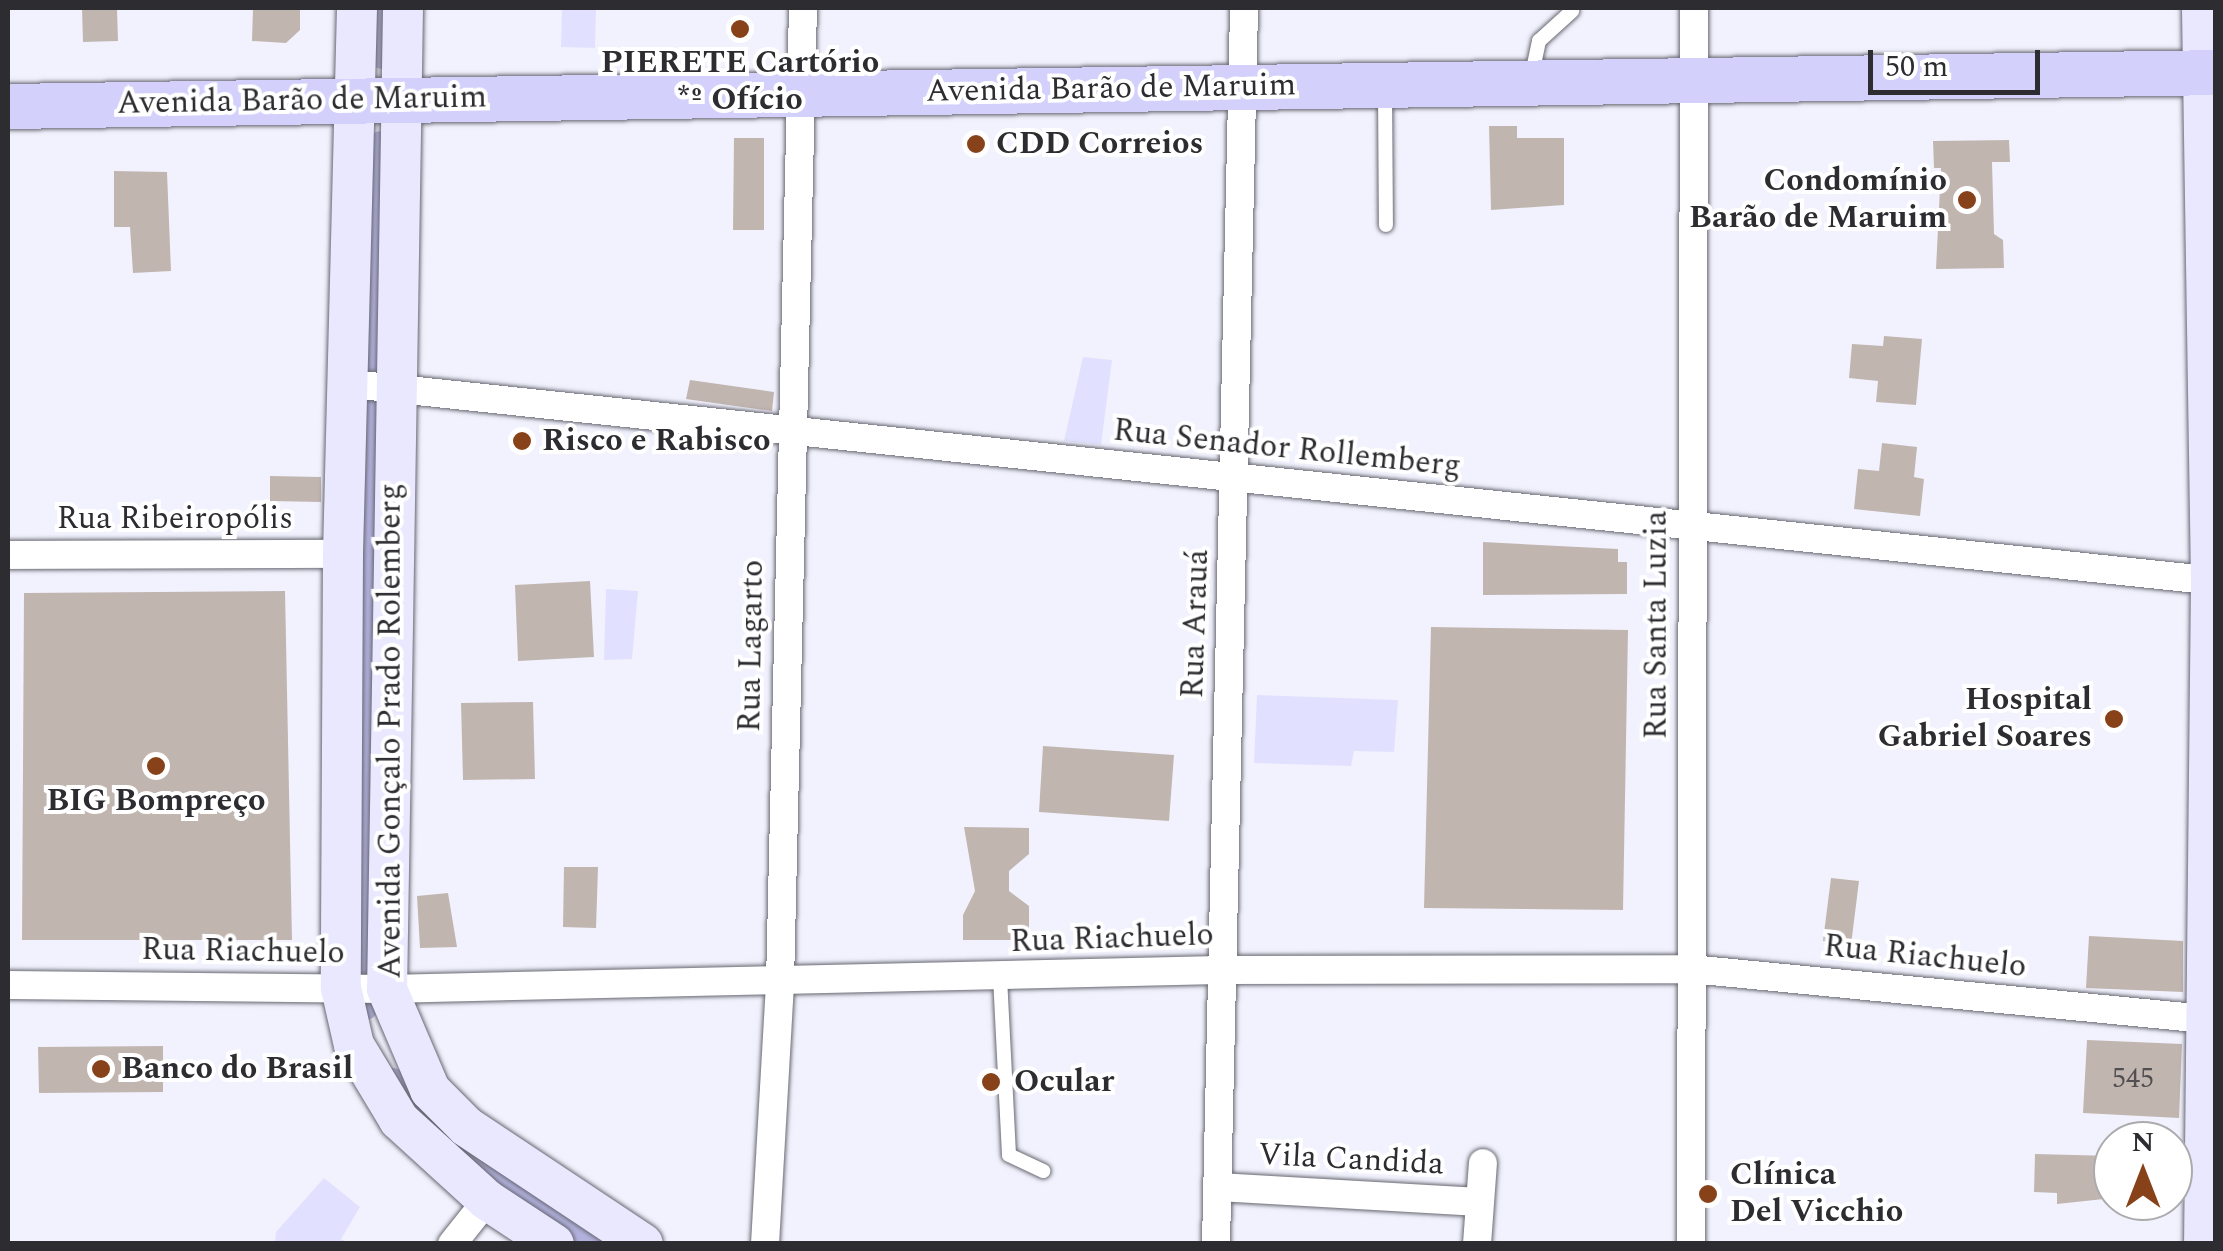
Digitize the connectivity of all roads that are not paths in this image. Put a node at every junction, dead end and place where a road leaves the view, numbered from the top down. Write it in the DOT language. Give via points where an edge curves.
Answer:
graph roads {
  1 [pos="357,8"];
  2 [pos="403,8"];
  3 [pos="803,8"];
  4 [pos="1244,8"];
  5 [pos="1694,8"];
  6 [pos="2202,8"];
  7 [pos="1572,11"];
  8 [pos="801,71"];
  9 [pos="2210,72"];
  10 [pos="1693,80"];
  11 [pos="1530,83"];
  12 [pos="1385,86"];
  13 [pos="1241,88"];
  14 [pos="400,92"];
  15 [pos="354,94"];
  16 [pos="8,106"];
  17 [pos="1386,225"];
  18 [pos="373,385"];
  19 [pos="792,432"];
  20 [pos="1236,478"];
  21 [pos="1693,528"];
  22 [pos="342,554"];
  23 [pos="8,555"];
  24 [pos="2213,581"];
  25 [pos="1219,970"];
  26 [pos="1690,970"];
  27 [pos="1000,977"];
  28 [pos="780,983"];
  29 [pos="8,984"];
  30 [pos="363,988"];
  31 [pos="2210,1020"];
  32 [pos="1483,1163"];
  33 [pos="1042,1171"];
  34 [pos="1219,1188"];
  35 [pos="487,1200"];
  36 [pos="1479,1202"];
  37 [pos="452,1244"];
  38 [pos="554,1244"];
  39 [pos="644,1244"];
  40 [pos="765,1244"];
  41 [pos="1216,1244"];
  42 [pos="1477,1244"];
  43 [pos="1691,1244"];
  44 [pos="2204,1244"];
  1 -- 15 [label="street, Avenida Gonçalo Prado Rolemberg"];
  2 -- 14 [label="street, Avenida Gonçalo Prado Rolemberg"];
  3 -- 8 [label="street, Rua Lagarto"];
  4 -- 13 [label="street, Rua Arauá"];
  5 -- 10 [label="street, Rua Santa Luzia"];
  6 -- 9 [label="street"];
  7 -- 11 [label="lane" via="1539,42"];
  8 -- 13 [label="main road, Avenida Barão de Maruim"];
  8 -- 14 [label="main road, Avenida Barão de Maruim"];
  8 -- 19 [label="street, Rua Lagarto"];
  9 -- 10 [label="main road, Avenida Barão de Maruim"];
  9 -- 24 [label="street"];
  10 -- 11 [label="main road, Avenida Barão de Maruim"];
  10 -- 21 [label="street, Rua Santa Luzia"];
  11 -- 12 [label="main road, Avenida Barão de Maruim"];
  12 -- 13 [label="main road, Avenida Barão de Maruim"];
  12 -- 17 [label="lane"];
  13 -- 20 [label="street, Rua Arauá"];
  14 -- 15 [label="main road, Avenida Barão de Maruim"];
  14 -- 18 [label="street, Avenida Gonçalo Prado Rolemberg"];
  15 -- 16 [label="main road, Avenida Barão de Maruim"];
  15 -- 18 [label="street, Avenida Gonçalo Prado Rolemberg"];
  18 -- 19 [label="street, Rua Senador Rollemberg"];
  18 -- 22 [label="street, Avenida Gonçalo Prado Rolemberg"];
  18 -- 30 [label="street, Avenida Gonçalo Prado Rolemberg"];
  19 -- 20 [label="street, Rua Senador Rollemberg"];
  19 -- 28 [label="street, Rua Lagarto"];
  20 -- 21 [label="street, Rua Senador Rollemberg"];
  20 -- 25 [label="street, Rua Arauá"];
  21 -- 24 [label="street, Rua Senador Rollemberg"];
  21 -- 26 [label="street, Rua Santa Luzia"];
  22 -- 23 [label="street, Rua Ribeiropólis"];
  22 -- 30 [label="street, Avenida Gonçalo Prado Rolemberg"];
  24 -- 31 [label="street"];
  25 -- 26 [label="street, Rua Riachuelo"];
  25 -- 27 [label="street, Rua Riachuelo"];
  25 -- 34 [label="street, Rua Arauá"];
  26 -- 31 [label="street, Rua Riachuelo"];
  26 -- 43 [label="street, Rua Santa Luzia"];
  27 -- 28 [label="street, Rua Riachuelo"];
  27 -- 33 [label="lane" via="1009,1155"];
  28 -- 30 [label="street, Rua Riachuelo"];
  28 -- 40 [label="street, Rua Lagarto"];
  29 -- 30 [label="street, Rua Riachuelo"];
  30 -- 35 [label="street, Avenida Gonçalo Prado Rolemberg" via="354,1046 372,1082 399,1120"];
  30 -- 39 [label="street, Avenida Gonçalo Prado Rolemberg" via="430,1090 467,1127"];
  31 -- 44 [label="street"];
  32 -- 36 [label="street, Vila Candida"];
  34 -- 36 [label="street, Vila Candida"];
  34 -- 41 [label="street, Rua Arauá"];
  35 -- 37 [label="street"];
  35 -- 38 [label="street, Avenida Gonçalo Prado Rolemberg"];
  36 -- 42 [label="street, Vila Candida"];
}
